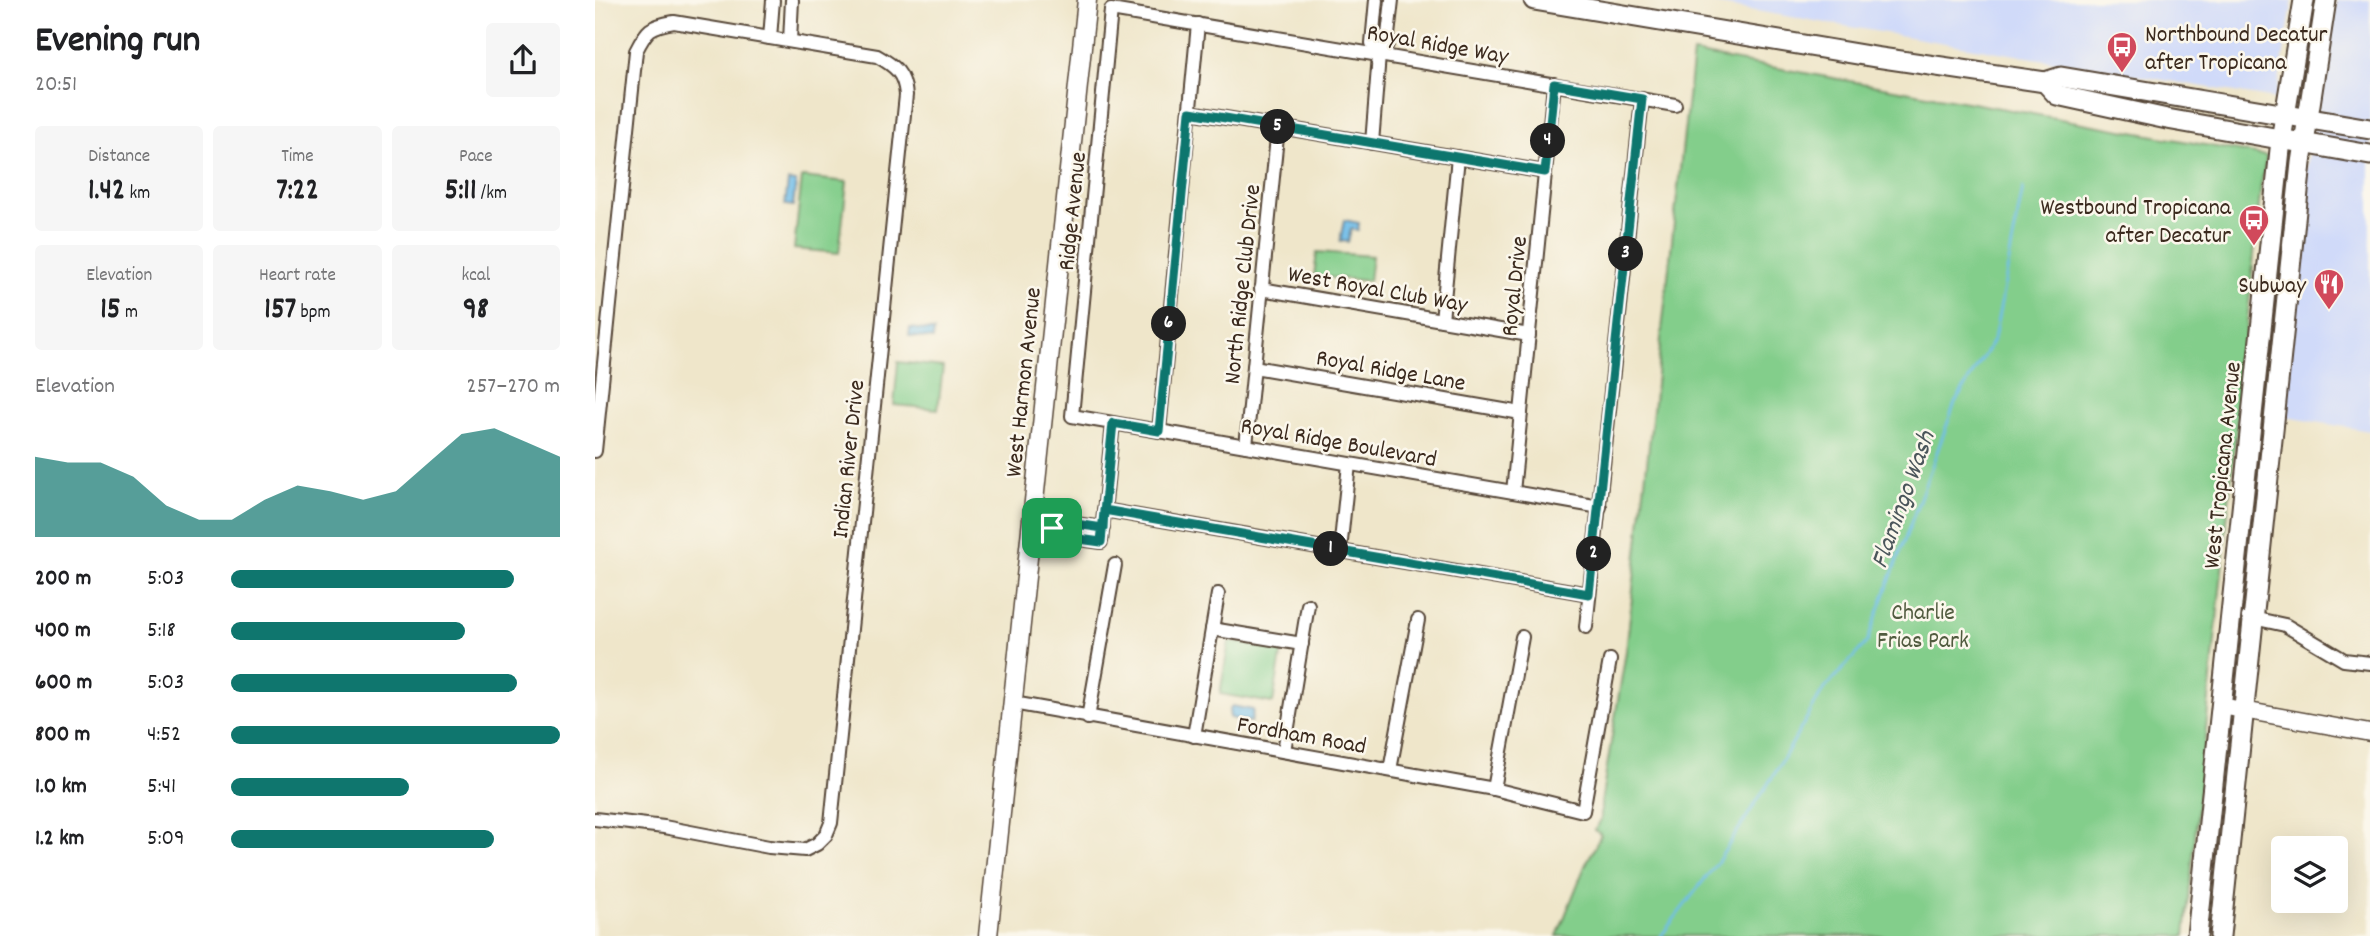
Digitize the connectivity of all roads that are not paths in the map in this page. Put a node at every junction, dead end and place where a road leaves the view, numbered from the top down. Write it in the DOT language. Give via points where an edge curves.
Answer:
graph roads {
  1 [pos="773,0"];
  2 [pos="792,0"];
  3 [pos="1087,0"];
  4 [pos="1376,0"];
  5 [pos="1392,0"];
  6 [pos="1534,0"];
  7 [pos="2304,0"];
  8 [pos="2326,0"];
  9 [pos="1111,10"];
  10 [pos="1198,24"];
  11 [pos="770,38"];
  12 [pos="790,41"];
  13 [pos="1379,55"];
  14 [pos="2045,82"];
  15 [pos="1554,84"];
  16 [pos="1642,99"];
  17 [pos="1675,105"];
  18 [pos="1190,112"];
  19 [pos="2284,114"];
  20 [pos="2307,118"];
  21 [pos="1278,127"];
  22 [pos="2370,129"];
  23 [pos="2281,139"];
  24 [pos="1372,143"];
  25 [pos="2304,144"];
  26 [pos="2370,155"];
  27 [pos="1458,157"];
  28 [pos="1545,172"];
  29 [pos="1261,289"];
  30 [pos="1442,320"];
  31 [pos="1529,335"];
  32 [pos="1254,367"];
  33 [pos="1521,413"];
  34 [pos="1072,416"];
  35 [pos="1113,423"];
  36 [pos="1159,431"];
  37 [pos="1246,446"];
  38 [pos="595,451"];
  39 [pos="1349,464"];
  40 [pos="2245,471"];
  41 [pos="2267,474"];
  42 [pos="1513,492"];
  43 [pos="1599,507"];
  44 [pos="1104,510"];
  45 [pos="1031,524"];
  46 [pos="1052,528"];
  47 [pos="1103,528"];
  48 [pos="1340,551"];
  49 [pos="1115,565"];
  50 [pos="1218,594"];
  51 [pos="1589,594"];
  52 [pos="1308,605"];
  53 [pos="2230,615"];
  54 [pos="2254,619"];
  55 [pos="1418,620"];
  56 [pos="1586,627"];
  57 [pos="1212,629"];
  58 [pos="1522,637"];
  59 [pos="1302,643"];
  60 [pos="1610,660"];
  61 [pos="2370,663"];
  62 [pos="1013,704"];
  63 [pos="2221,706"];
  64 [pos="2244,710"];
  65 [pos="1088,718"];
  66 [pos="2370,733"];
  67 [pos="1194,736"];
  68 [pos="1284,751"];
  69 [pos="1390,770"];
  70 [pos="1494,789"];
  71 [pos="595,819"];
  72 [pos="2203,870"];
  73 [pos="2227,872"];
  74 [pos="988,936"];
  75 [pos="2197,936"];
  76 [pos="2220,936"];
  1 -- 11 [label="street"];
  2 -- 12 [label="street"];
  3 -- 45 [label="main road, West Harmon Avenue"];
  4 -- 13 [label="street" via="1372,43"];
  5 -- 13 [label="street" via="1387,44"];
  6 -- 14 [label="main road"];
  7 -- 19 [label="main road, West Tropicana Avenue"];
  8 -- 20 [label="main road, West Tropicana Avenue"];
  9 -- 10 [label="street, Royal Ridge Way"];
  9 -- 34 [label="street, Ridge Avenue"];
  10 -- 13 [label="street, Royal Ridge Way"];
  10 -- 18 [label="street"];
  11 -- 12 [label="street"];
  11 -- 38 [label="street" via="674,22 646,31 636,51"];
  12 -- 71 [label="street, Indian River Drive" via="877,56 901,74 906,94 831,823 826,835 805,850"];
  13 -- 15 [label="street, Royal Ridge Way"];
  13 -- 24 [label="street"];
  14 -- 19 [label="main road" via="2061,77"];
  14 -- 23 [label="main road" via="2057,95"];
  15 -- 16 [label="street, Royal Ridge Way"];
  15 -- 28 [label="street, Royal Drive"];
  16 -- 17 [label="street, Royal Ridge Way"];
  16 -- 43 [label="street"];
  18 -- 21 [label="street"];
  18 -- 36 [label="street"];
  19 -- 20 [label="main road"];
  19 -- 23 [label="main road, West Tropicana Avenue"];
  20 -- 22 [label="main road"];
  20 -- 25 [label="main road, West Tropicana Avenue"];
  21 -- 24 [label="street"];
  21 -- 29 [label="street, North Ridge Club Drive"];
  23 -- 25 [label="main road"];
  23 -- 40 [label="main road, West Tropicana Avenue"];
  24 -- 27 [label="street"];
  25 -- 26 [label="main road"];
  25 -- 41 [label="main road, West Tropicana Avenue"];
  27 -- 28 [label="street"];
  27 -- 30 [label="street"];
  28 -- 31 [label="street, Royal Drive"];
  29 -- 30 [label="street, West Royal Club Way"];
  29 -- 32 [label="street, North Ridge Club Drive"];
  30 -- 31 [label="street, West Royal Club Way"];
  31 -- 33 [label="street, Royal Drive"];
  32 -- 33 [label="street, Royal Ridge Lane"];
  32 -- 37 [label="street, North Ridge Club Drive"];
  33 -- 42 [label="street, Royal Drive"];
  34 -- 35 [label="street, Royal Ridge Boulevard"];
  35 -- 36 [label="street, Royal Ridge Boulevard"];
  35 -- 44 [label="street"];
  36 -- 37 [label="street, Royal Ridge Boulevard"];
  37 -- 39 [label="street, Royal Ridge Boulevard"];
  39 -- 42 [label="street, Royal Ridge Boulevard"];
  39 -- 48 [label="street"];
  40 -- 41 [label="main road"];
  40 -- 53 [label="main road, West Tropicana Avenue"];
  41 -- 54 [label="main road, West Tropicana Avenue"];
  42 -- 43 [label="street, Royal Ridge Boulevard"];
  43 -- 51 [label="street"];
  44 -- 47 [label="street"];
  44 -- 48 [label="street"];
  45 -- 46 [label="street"];
  45 -- 62 [label="main road, West Harmon Avenue"];
  46 -- 47 [label="street" via="1062,522"];
  46 -- 47 [label="street" via="1058,536 1101,542"];
  48 -- 51 [label="street"];
  49 -- 65 [label="street"];
  50 -- 57 [label="street"];
  51 -- 56 [label="street"];
  52 -- 59 [label="street"];
  53 -- 54 [label="street"];
  53 -- 63 [label="main road, West Tropicana Avenue"];
  54 -- 61 [label="street" via="2285,625 2344,660"];
  54 -- 64 [label="main road, West Tropicana Avenue"];
  55 -- 69 [label="street"];
  57 -- 59 [label="street"];
  57 -- 67 [label="street"];
  58 -- 70 [label="street"];
  59 -- 68 [label="street"];
  60 -- 70 [label="street, Fordham Road" via="1583,811"];
  62 -- 65 [label="street, Fordham Road"];
  62 -- 74 [label="main road, West Harmon Avenue"];
  63 -- 64 [label="street"];
  63 -- 72 [label="main road, West Tropicana Avenue"];
  64 -- 66 [label="street"];
  64 -- 73 [label="main road, West Tropicana Avenue"];
  65 -- 67 [label="street, Fordham Road"];
  67 -- 68 [label="street, Fordham Road"];
  68 -- 69 [label="street, Fordham Road"];
  69 -- 70 [label="street, Fordham Road"];
  72 -- 73 [label="main road"];
  72 -- 75 [label="main road, West Tropicana Avenue"];
  73 -- 76 [label="main road, West Tropicana Avenue"];
}
